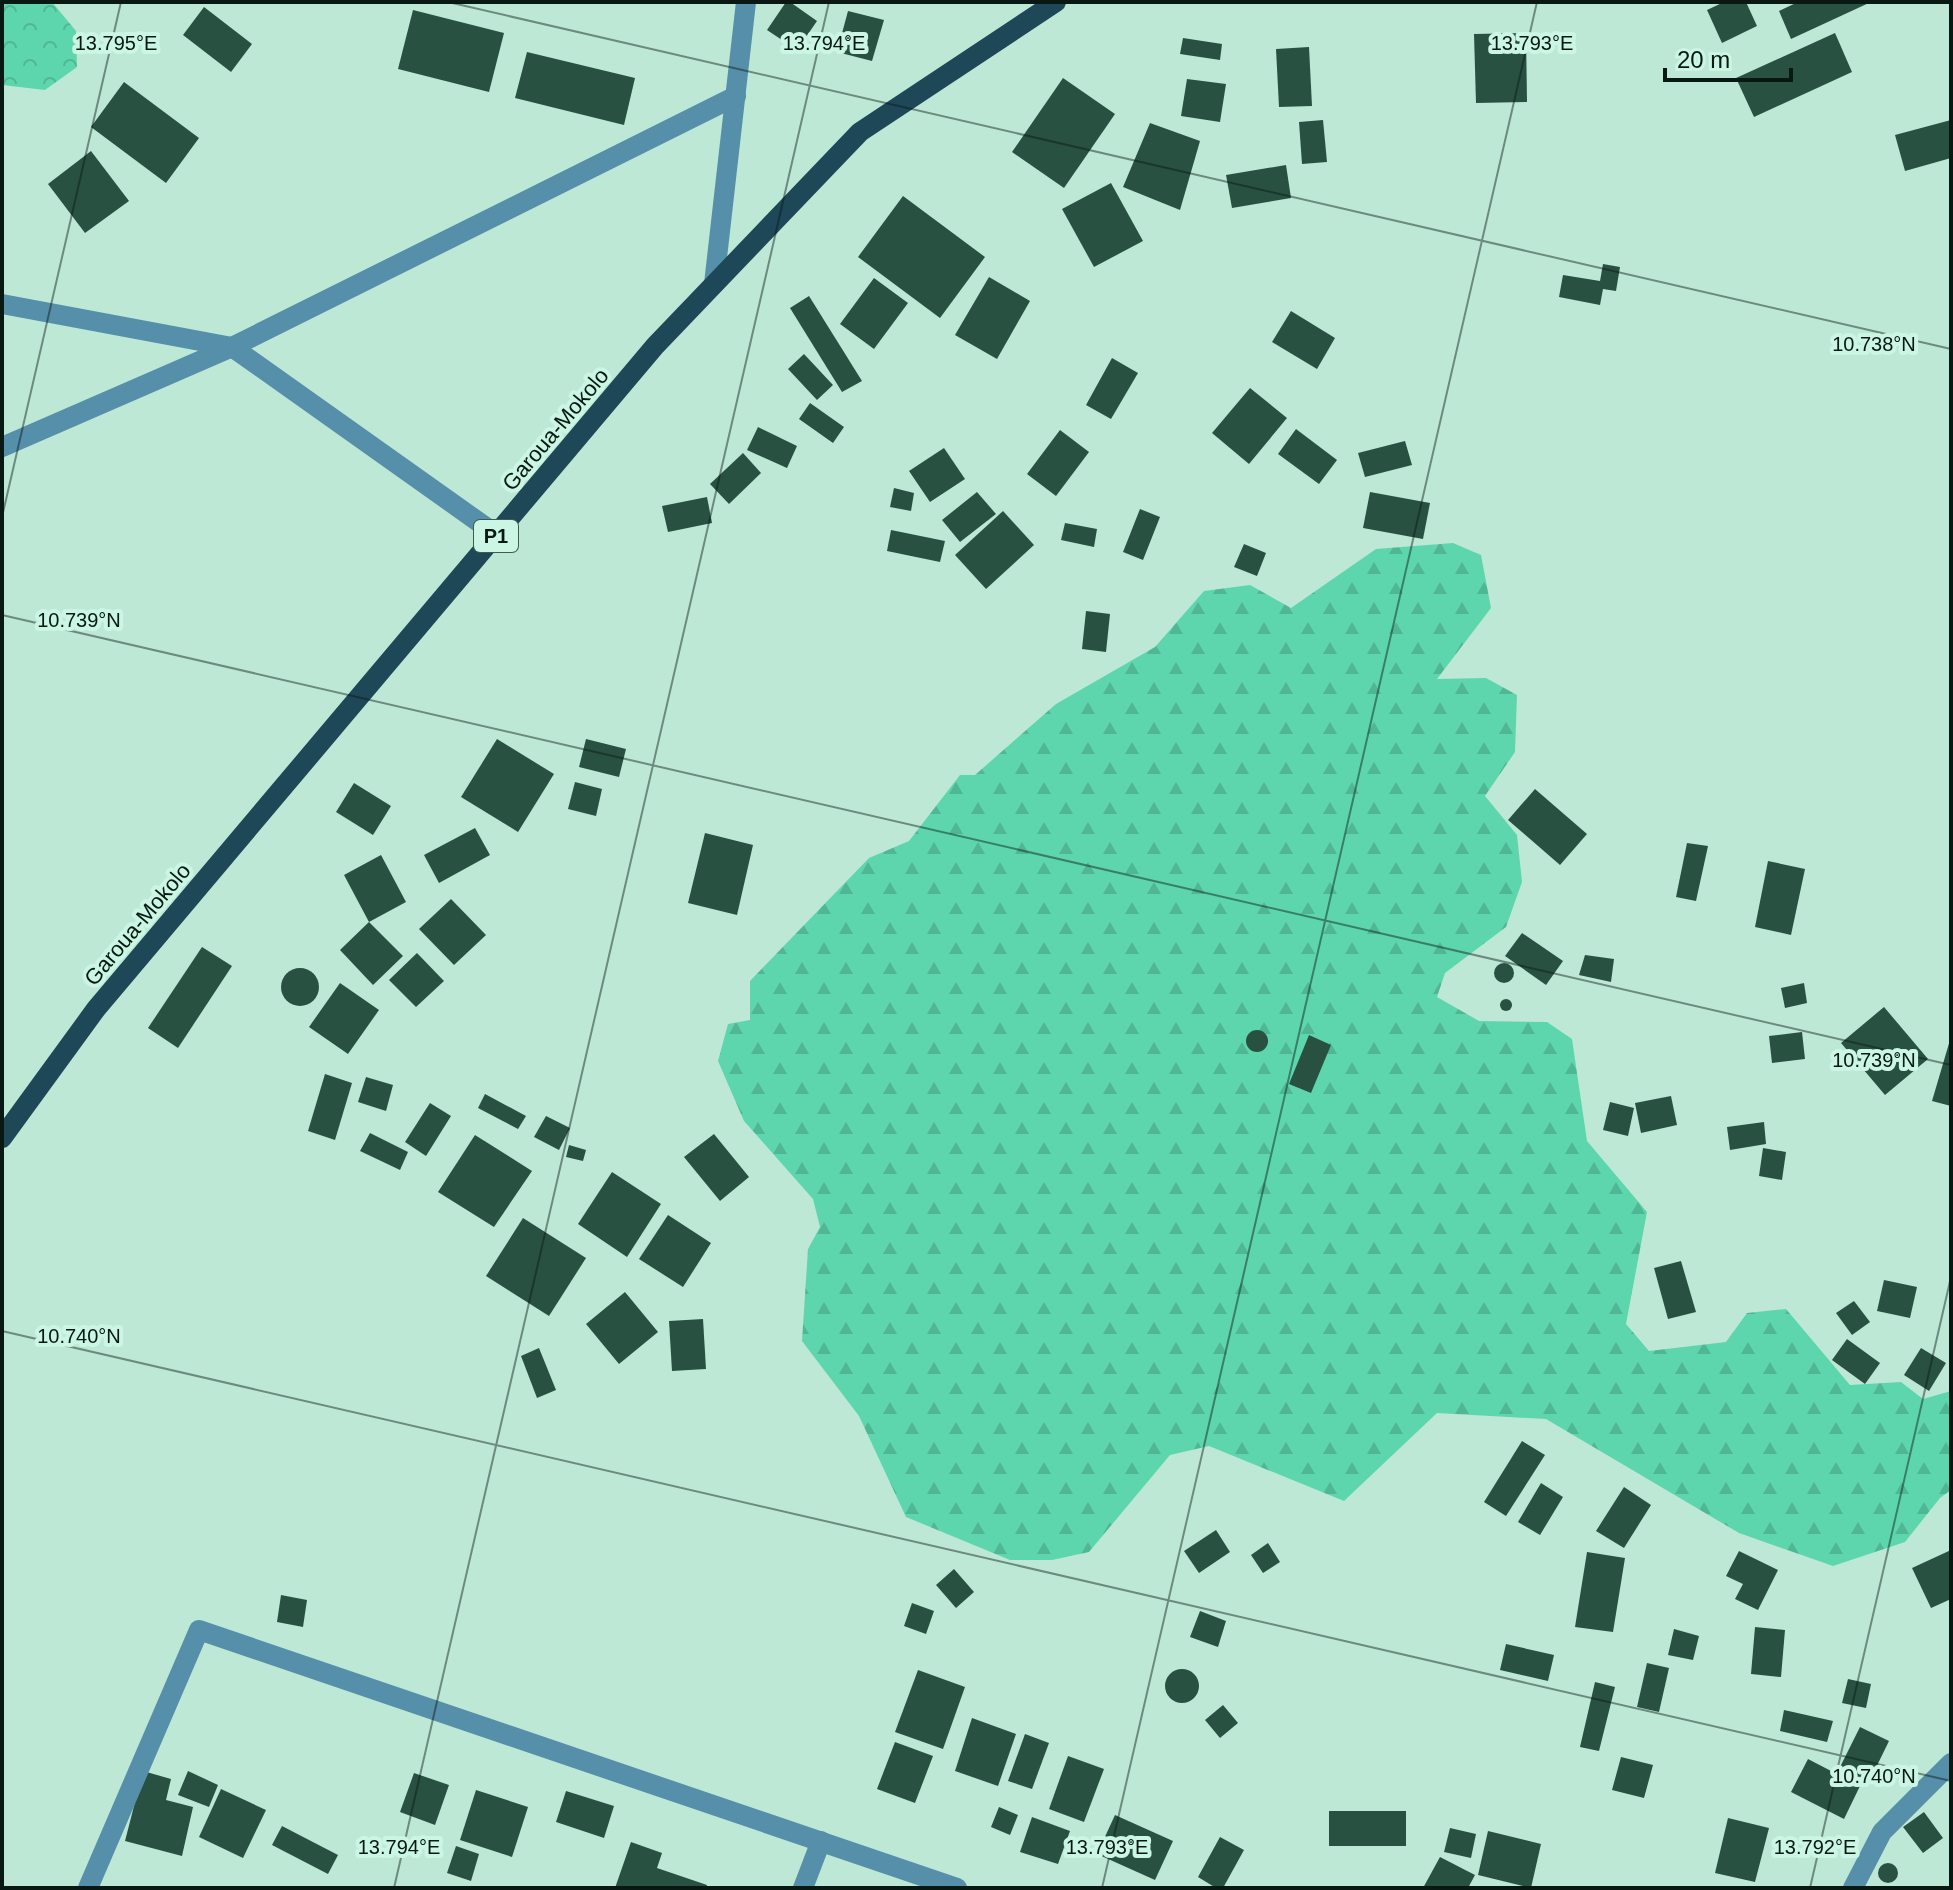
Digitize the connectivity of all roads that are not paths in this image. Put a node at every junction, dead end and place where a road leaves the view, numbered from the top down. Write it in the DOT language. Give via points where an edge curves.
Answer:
graph roads {
  1 [pos="746,2"];
  2 [pos="1056,2"];
  3 [pos="736,96"];
  4 [pos="714,284"];
  5 [pos="2,304"];
  6 [pos="232,347"];
  7 [pos="2,447"];
  8 [pos="497,535"];
  9 [pos="2,1138"];
  10 [pos="1951,1763"];
  11 [pos="821,1841"];
  12 [pos="88,1888"];
  13 [pos="803,1888"];
  14 [pos="957,1888"];
  15 [pos="1853,1888"];
  1 -- 3 [label="street"];
  2 -- 4 [label="main road, Garoua-Mokolo / P1" via="860,132"];
  3 -- 4 [label="street"];
  3 -- 6 [label="street"];
  4 -- 8 [label="main road, Garoua-Mokolo / P1" via="655,346"];
  5 -- 6 [label="street"];
  6 -- 7 [label="street"];
  6 -- 8 [label="street"];
  8 -- 9 [label="main road, Garoua-Mokolo / P1" via="96,1009"];
  10 -- 15 [label="street" via="1882,1832"];
  11 -- 12 [label="street" via="199,1630"];
  11 -- 13 [label="street"];
  11 -- 14 [label="street"];
}
